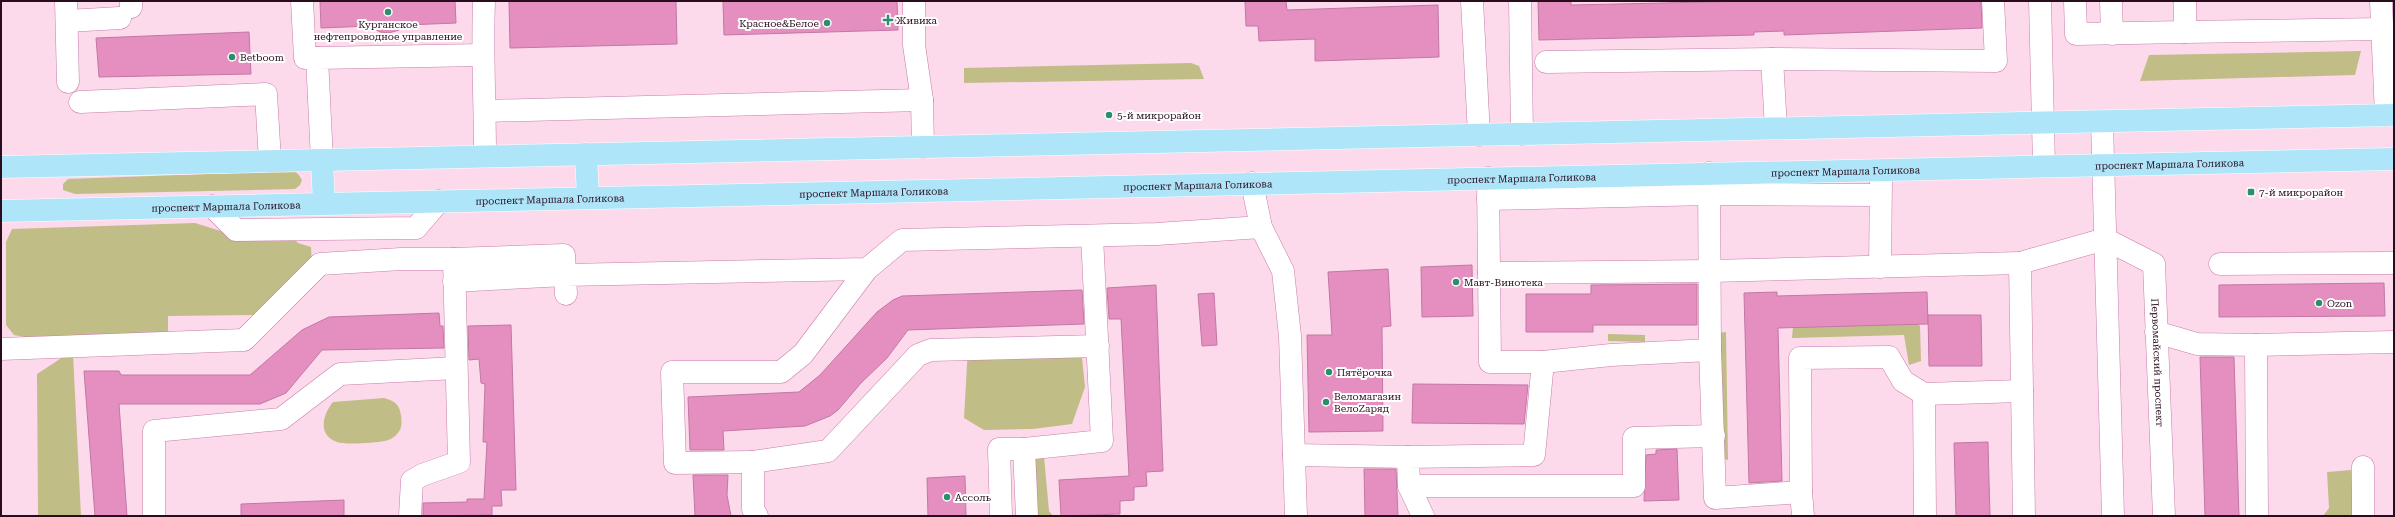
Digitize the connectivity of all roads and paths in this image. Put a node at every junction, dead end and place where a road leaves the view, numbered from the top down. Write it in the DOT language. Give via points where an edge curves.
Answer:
graph roads {
  1 [pos="302,1"];
  2 [pos="484,1"];
  3 [pos="914,1"];
  4 [pos="1472,1"];
  5 [pos="1520,1"];
  6 [pos="1993,1"];
  7 [pos="2040,1"];
  8 [pos="2075,1"];
  9 [pos="2111,1"];
  10 [pos="2185,1"];
  11 [pos="2381,1"];
  12 [pos="128,9"];
  13 [pos="67,11"];
  14 [pos="2382,29"];
  15 [pos="2185,32"];
  16 [pos="2112,34"];
  17 [pos="482,54"];
  18 [pos="317,58"];
  19 [pos="1772,59"];
  20 [pos="1546,62"];
  21 [pos="68,82"];
  22 [pos="922,100"];
  23 [pos="80,102"];
  24 [pos="485,111"];
  25 [pos="2390,115"];
  26 [pos="2102,122"];
  27 [pos="2044,123"];
  28 [pos="1776,128"];
  29 [pos="1522,134"];
  30 [pos="1479,135"];
  31 [pos="923,147"];
  32 [pos="586,154"];
  33 [pos="484,156"];
  34 [pos="2394,159"];
  35 [pos="322,160"];
  36 [pos="270,161"];
  37 [pos="2103,164"];
  38 [pos="2044,165"];
  39 [pos="1,167"];
  40 [pos="1881,169"];
  41 [pos="1709,173"];
  42 [pos="1252,183"];
  43 [pos="1488,189"];
  44 [pos="1710,194"];
  45 [pos="1880,195"];
  46 [pos="588,198"];
  47 [pos="439,201"];
  48 [pos="324,204"];
  49 [pos="212,206"];
  50 [pos="1,211"];
  51 [pos="1261,227"];
  52 [pos="335,229"];
  53 [pos="1092,236"];
  54 [pos="2105,239"];
  55 [pos="454,259"];
  56 [pos="336,263"];
  57 [pos="2020,263"];
  58 [pos="2394,263"];
  59 [pos="2220,264"];
  60 [pos="1880,267"];
  61 [pos="867,269"];
  62 [pos="1711,271"];
  63 [pos="1489,273"];
  64 [pos="454,281"];
  65 [pos="566,285"];
  66 [pos="2156,332"];
  67 [pos="2394,342"];
  68 [pos="2256,345"];
  69 [pos="1098,346"];
  70 [pos="1,350"];
  71 [pos="1710,350"];
  72 [pos="1543,362"];
  73 [pos="456,368"];
  74 [pos="2022,390"];
  75 [pos="1924,394"];
  76 [pos="1714,436"];
  77 [pos="1024,449"];
  78 [pos="1294,456"];
  79 [pos="1408,457"];
  80 [pos="753,462"];
  81 [pos="2363,467"];
  82 [pos="1409,486"];
  83 [pos="1801,492"];
  84 [pos="1718,507"];
  85 [pos="154,516"];
  86 [pos="410,516"];
  87 [pos="757,516"];
  88 [pos="1001,516"];
  89 [pos="1027,516"];
  90 [pos="1296,516"];
  91 [pos="1423,516"];
  92 [pos="1802,516"];
  93 [pos="1925,516"];
  94 [pos="2024,516"];
  95 [pos="2113,516"];
  96 [pos="2164,516"];
  97 [pos="2257,516"];
  98 [pos="2363,516"];
  1 -- 18 [label="street" via="305,58"];
  2 -- 17 [label="street"];
  3 -- 22 [label="street" via="914,45"];
  4 -- 30 [label="street"];
  5 -- 29 [label="street"];
  6 -- 19 [label="street" via="1996,60"];
  7 -- 27 [label="street"];
  8 -- 16 [label="street" via="2076,34"];
  9 -- 16 [label="street"];
  10 -- 15 [label="street"];
  11 -- 14 [label="street"];
  12 -- 13 [label="street"];
  13 -- 21 [label="street"];
  14 -- 15 [label="street"];
  14 -- 25 [label="street"];
  15 -- 16 [label="street"];
  17 -- 18 [label="street"];
  17 -- 24 [label="street"];
  18 -- 35 [label="street"];
  19 -- 20 [label="street"];
  19 -- 28 [label="street"];
  22 -- 24 [label="street"];
  22 -- 31 [label="street"];
  23 -- 36 [label="street" via="266,94"];
  24 -- 33 [label="street"];
  25 -- 26 [label="main road"];
  26 -- 27 [label="main road"];
  26 -- 37 [label="street"];
  27 -- 28 [label="main road"];
  27 -- 38 [label="street"];
  28 -- 29 [label="main road"];
  29 -- 30 [label="main road"];
  30 -- 31 [label="main road"];
  31 -- 32 [label="main road"];
  32 -- 33 [label="main road"];
  32 -- 46 [label="main road"];
  33 -- 35 [label="main road"];
  34 -- 37 [label="main road, проспект Маршала Голикова"];
  35 -- 36 [label="main road"];
  35 -- 48 [label="main road"];
  36 -- 39 [label="main road"];
  37 -- 38 [label="main road, проспект Маршала Голикова"];
  37 -- 54 [label="street"];
  38 -- 40 [label="main road, проспект Маршала Голикова"];
  40 -- 41 [label="main road, проспект Маршала Голикова"];
  40 -- 45 [label="street"];
  41 -- 43 [label="main road, проспект Маршала Голикова"];
  41 -- 44 [label="street"];
  42 -- 43 [label="main road, проспект Маршала Голикова"];
  42 -- 46 [label="main road, проспект Маршала Голикова"];
  42 -- 51 [label="street"];
  43 -- 44 [label="street"];
  43 -- 63 [label="street"];
  44 -- 45 [label="street"];
  44 -- 62 [label="street"];
  45 -- 60 [label="street"];
  46 -- 47 [label="main road, проспект Маршала Голикова"];
  47 -- 48 [label="main road, проспект Маршала Голикова"];
  47 -- 52 [label="street" via="416,228"];
  48 -- 49 [label="main road, проспект Маршала Голикова"];
  49 -- 50 [label="main road, проспект Маршала Голикова"];
  49 -- 52 [label="street" via="236,230"];
  51 -- 53 [label="street"];
  51 -- 78 [label="street" via="1283,271 1290,336"];
  52 -- 56 [label="street"];
  53 -- 61 [label="street" via="902,240"];
  53 -- 69 [label="street"];
  54 -- 57 [label="street"];
  54 -- 66 [label="street, Первомайский проспект" via="2154,264"];
  54 -- 95 [label="street"];
  55 -- 56 [label="street"];
  55 -- 64 [label="street"];
  55 -- 65 [label="street" via="564,255"];
  56 -- 70 [label="street" via="320,264 244,340"];
  57 -- 60 [label="street"];
  57 -- 74 [label="street"];
  58 -- 59 [label="street"];
  60 -- 62 [label="street"];
  61 -- 65 [label="street"];
  61 -- 80 [label="street" via="803,354 781,372 672,372 675,463"];
  62 -- 63 [label="street"];
  62 -- 71 [label="street"];
  63 -- 72 [label="street" via="1490,362"];
  64 -- 65 [label="street"];
  64 -- 73 [label="street"];
  66 -- 68 [label="street" via="2197,344"];
  66 -- 96 [label="street, Первомайский проспект"];
  67 -- 68 [label="street"];
  68 -- 97 [label="street"];
  69 -- 77 [label="street" via="1102,441"];
  69 -- 80 [label="street" via="931,350 918,355 905,367 828,451"];
  71 -- 72 [label="street" via="1611,355"];
  71 -- 76 [label="street"];
  72 -- 79 [label="street" via="1534,455"];
  73 -- 85 [label="street" via="340,374 281,419 154,431"];
  73 -- 86 [label="street" via="459,462 422,474 412,481"];
  74 -- 75 [label="street"];
  74 -- 94 [label="street"];
  75 -- 83 [label="street" via="1903,381 1889,357 1800,358"];
  75 -- 93 [label="street"];
  76 -- 82 [label="street" via="1634,438 1634,486"];
  76 -- 84 [label="street"];
  77 -- 88 [label="street" via="999,449"];
  77 -- 89 [label="street"];
  78 -- 79 [label="street"];
  78 -- 90 [label="street"];
  79 -- 82 [label="street"];
  80 -- 87 [label="street" via="753,509"];
  81 -- 98 [label="street"];
  82 -- 91 [label="street"];
  83 -- 84 [label="street"];
  83 -- 92 [label="street"];
}
